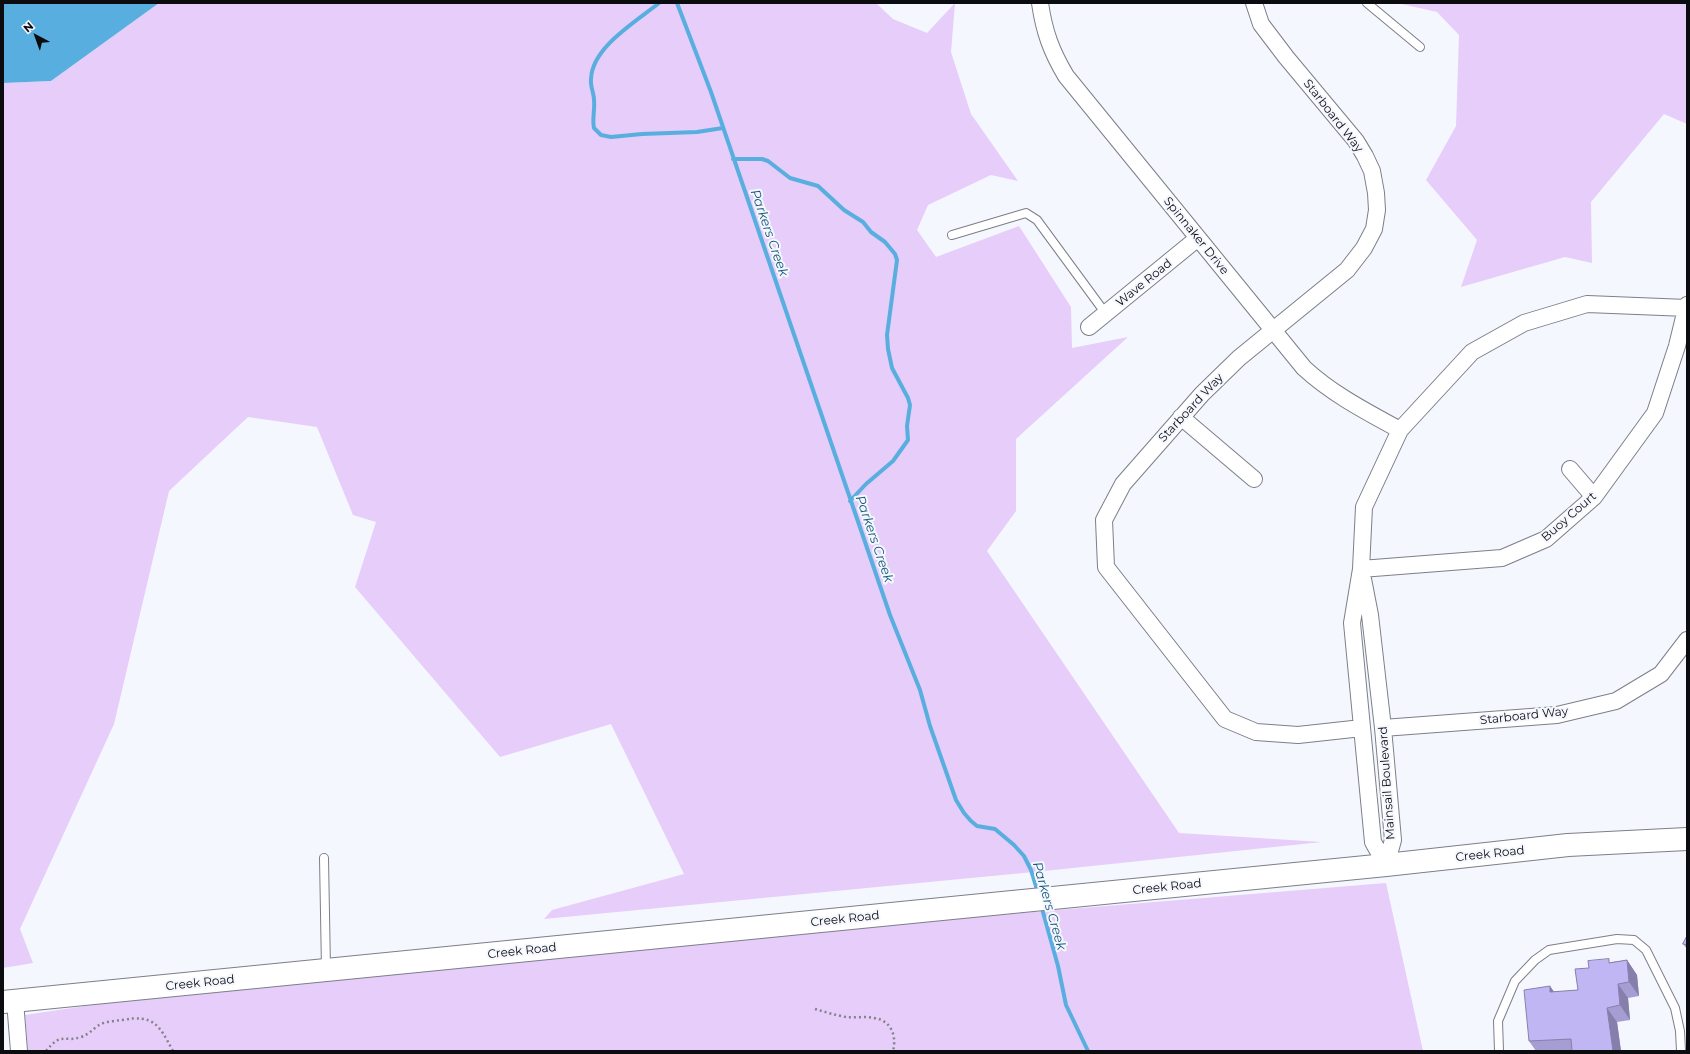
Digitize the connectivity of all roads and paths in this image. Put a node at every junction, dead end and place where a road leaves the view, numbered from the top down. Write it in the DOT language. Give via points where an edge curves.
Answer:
graph roads {
  1 [pos="1040,3"];
  2 [pos="1254,3"];
  3 [pos="1367,3"];
  4 [pos="1420,47"];
  5 [pos="952,235"];
  6 [pos="1198,238"];
  7 [pos="1687,307"];
  8 [pos="1106,314"];
  9 [pos="1089,327"];
  10 [pos="1273,330"];
  11 [pos="1181,417"];
  12 [pos="1400,430"];
  13 [pos="1570,469"];
  14 [pos="1254,479"];
  15 [pos="1594,497"];
  16 [pos="1361,569"];
  17 [pos="1687,640"];
  18 [pos="1362,728"];
  19 [pos="1383,728"];
  20 [pos="1687,839"];
  21 [pos="324,858"];
  22 [pos="1386,865"];
  23 [pos="326,970"];
  24 [pos="9,1002"];
  25 [pos="815,1009"];
  26 [pos="19,1051"];
  27 [pos="46,1051"];
  28 [pos="173,1051"];
  29 [pos="894,1051"];
  30 [pos="1499,1051"];
  31 [pos="1681,1051"];
  1 -- 6 [label="street, Spinnaker Drive" via="1048,40 1066,76"];
  2 -- 10 [label="street, Starboard Way" via="1261,24 1356,140 1372,171 1377,210 1374,229 1364,248 1346,270"];
  3 -- 4 [label="lane"];
  5 -- 8 [label="lane" via="1026,213 1037,220"];
  6 -- 8 [label="street, Wave Road"];
  6 -- 10 [label="street, Spinnaker Drive"];
  7 -- 12 [label="street, Mainsail Boulevard" via="1587,304 1524,323 1472,352"];
  7 -- 15 [label="street, Buoy Court" via="1655,413"];
  8 -- 9 [label="street, Wave Road"];
  10 -- 11 [label="street, Starboard Way" via="1239,358"];
  10 -- 12 [label="street, Spinnaker Drive" via="1317,380"];
  11 -- 14 [label="street"];
  11 -- 18 [label="street, Starboard Way" via="1123,484 1104,520 1106,567 1225,719 1256,732 1298,735"];
  12 -- 16 [label="street, Mainsail Boulevard" via="1364,507"];
  13 -- 15 [label="street"];
  15 -- 16 [label="street, Buoy Court" via="1546,539 1502,558"];
  16 -- 18 [label="street, Mainsail Boulevard" via="1352,623"];
  16 -- 19 [label="street, Mainsail Boulevard" via="1370,615"];
  17 -- 19 [label="street, Starboard Way" via="1661,674 1616,701 1557,715"];
  18 -- 22 [label="street, Mainsail Boulevard" via="1373,842"];
  19 -- 22 [label="street, Mainsail Boulevard" via="1393,840"];
  20 -- 22 [label="main road, Creek Road" via="1568,845"];
  21 -- 23 [label="lane"];
  22 -- 23 [label="main road, Creek Road"];
  23 -- 24 [label="main road, Creek Road"];
  24 -- 26 [label="street"];
  25 -- 29 [label="path" via="838,1016 875,1018 883,1021 895,1036"];
  27 -- 28 [label="path" via="61,1038 81,1038 104,1023 137,1017 146,1018 160,1029"];
  30 -- 31 [label="lane" via="1498,1021 1516,980 1535,960 1550,950 1617,939 1634,940 1646,950 1675,1008"];
}
